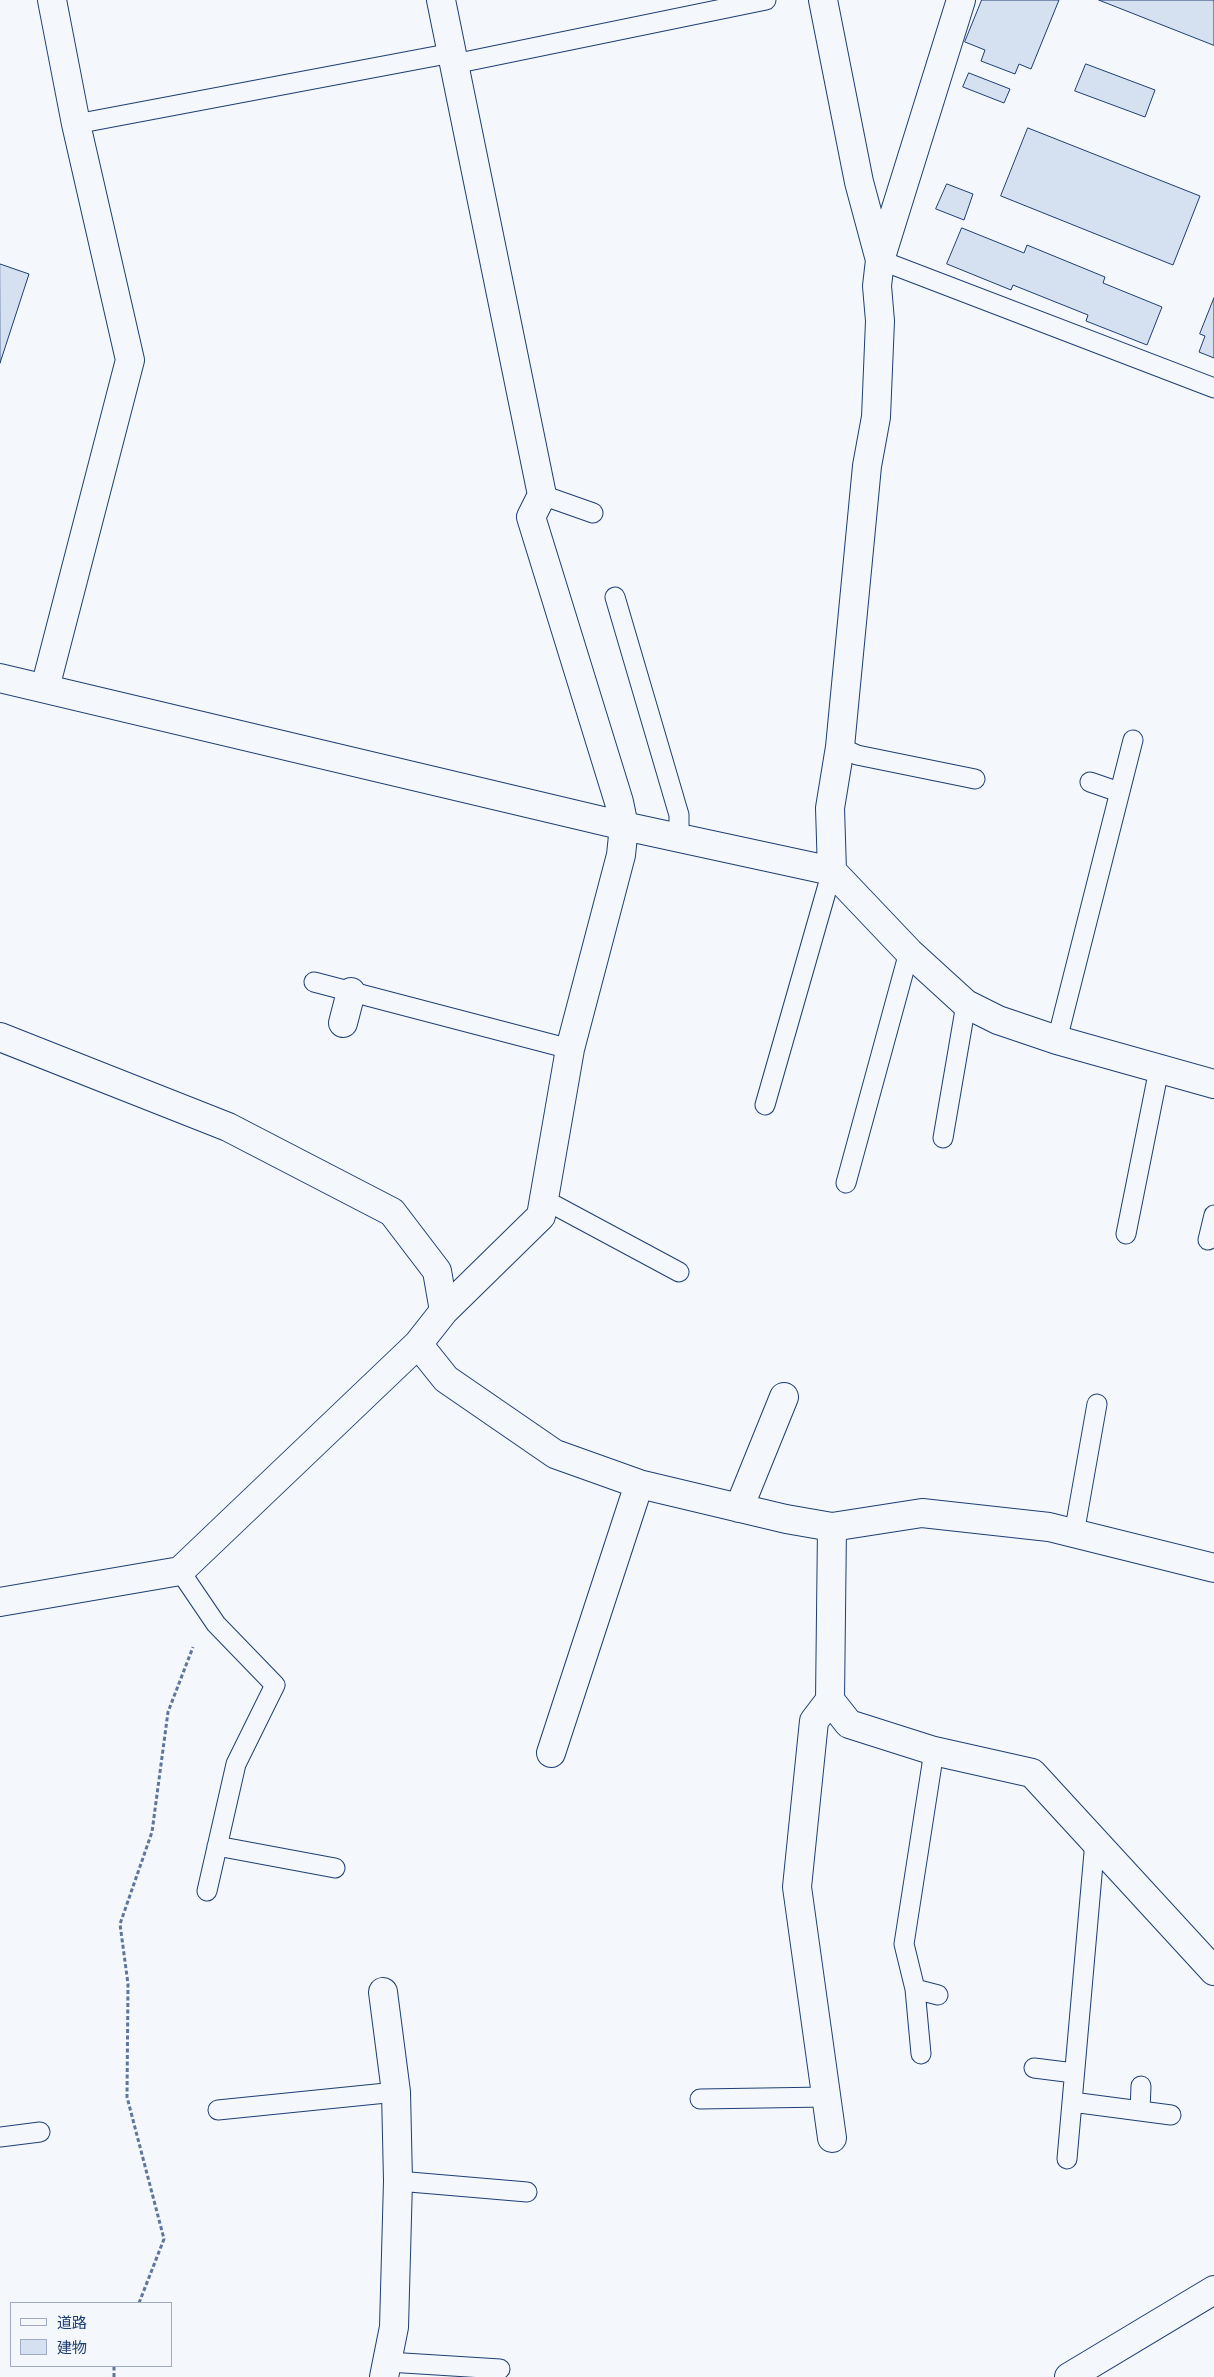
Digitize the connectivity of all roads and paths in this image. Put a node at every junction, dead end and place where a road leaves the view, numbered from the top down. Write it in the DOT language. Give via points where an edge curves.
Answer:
graph roads {
  1 [pos="52,0"];
  2 [pos="442,0"];
  3 [pos="766,0"];
  4 [pos="822,0"];
  5 [pos="961,0"];
  6 [pos="453,58"];
  7 [pos="76,124"];
  8 [pos="880,260"];
  9 [pos="1214,388"];
  10 [pos="542,495"];
  11 [pos="594,513"];
  12 [pos="615,597"];
  13 [pos="0,678"];
  14 [pos="44,688"];
  15 [pos="1133,740"];
  16 [pos="840,747"];
  17 [pos="976,779"];
  18 [pos="1090,782"];
  19 [pos="1119,792"];
  20 [pos="624,826"];
  21 [pos="678,838"];
  22 [pos="832,871"];
  23 [pos="908,952"];
  24 [pos="314,982"];
  25 [pos="352,992"];
  26 [pos="966,1004"];
  27 [pos="342,1023"];
  28 [pos="0,1037"];
  29 [pos="1057,1040"];
  30 [pos="570,1049"];
  31 [pos="1159,1069"];
  32 [pos="1214,1084"];
  33 [pos="765,1105"];
  34 [pos="943,1138"];
  35 [pos="846,1183"];
  36 [pos="545,1200"];
  37 [pos="1214,1215"];
  38 [pos="1126,1234"];
  39 [pos="1208,1240"];
  40 [pos="679,1272"];
  41 [pos="444,1311"];
  42 [pos="418,1344"];
  43 [pos="784,1397"];
  44 [pos="1097,1404"];
  45 [pos="639,1484"];
  46 [pos="740,1508"];
  47 [pos="832,1527"];
  48 [pos="1074,1534"];
  49 [pos="1214,1568"];
  50 [pos="180,1571"];
  51 [pos="0,1602"];
  52 [pos="208,1612"];
  53 [pos="830,1700"];
  54 [pos="934,1752"];
  55 [pos="551,1753"];
  56 [pos="1095,1841"];
  57 [pos="217,1846"];
  58 [pos="335,1868"];
  59 [pos="207,1891"];
  60 [pos="1214,1971"];
  61 [pos="915,1989"];
  62 [pos="383,1992"];
  63 [pos="938,1995"];
  64 [pos="921,2054"];
  65 [pos="1034,2068"];
  66 [pos="1074,2072"];
  67 [pos="1141,2086"];
  68 [pos="396,2092"];
  69 [pos="826,2096"];
  70 [pos="700,2099"];
  71 [pos="1072,2102"];
  72 [pos="218,2110"];
  73 [pos="1140,2110"];
  74 [pos="1171,2115"];
  75 [pos="40,2132"];
  76 [pos="0,2137"];
  77 [pos="832,2138"];
  78 [pos="1067,2159"];
  79 [pos="398,2181"];
  80 [pos="527,2192"];
  81 [pos="1214,2290"];
  82 [pos="139,2302"];
  83 [pos="500,2369"];
  84 [pos="386,2370"];
  85 [pos="1069,2377"];
  1 -- 7 [label="street"];
  2 -- 6 [label="street"];
  3 -- 6 [label="lane"];
  4 -- 8 [label="street" via="859,182"];
  5 -- 8 [label="street"];
  6 -- 7 [label="lane"];
  6 -- 10 [label="street"];
  7 -- 14 [label="street" via="130,360"];
  8 -- 9 [label="lane"];
  8 -- 16 [label="street" via="876,417 867,466"];
  10 -- 11 [label="lane"];
  10 -- 20 [label="street" via="531,517"];
  12 -- 21 [label="lane" via="679,815"];
  13 -- 14 [label="street"];
  14 -- 20 [label="street"];
  15 -- 19 [label="lane"];
  16 -- 17 [label="lane" via="857,755"];
  16 -- 22 [label="street" via="830,808"];
  18 -- 19 [label="lane"];
  19 -- 29 [label="lane"];
  20 -- 21 [label="street"];
  20 -- 30 [label="street" via="621,855"];
  21 -- 22 [label="street"];
  22 -- 23 [label="street"];
  22 -- 33 [label="lane"];
  23 -- 26 [label="street"];
  23 -- 35 [label="lane"];
  24 -- 25 [label="lane"];
  25 -- 27 [label="street"];
  25 -- 30 [label="lane"];
  26 -- 29 [label="street" via="998,1020"];
  26 -- 34 [label="lane"];
  28 -- 41 [label="street" via="228,1127 392,1212 437,1272"];
  29 -- 31 [label="street"];
  30 -- 36 [label="street"];
  31 -- 32 [label="street"];
  31 -- 38 [label="lane"];
  36 -- 40 [label="lane"];
  36 -- 41 [label="street" via="541,1216"];
  37 -- 39 [label="lane"];
  41 -- 42 [label="street"];
  42 -- 45 [label="street" via="446,1379 555,1454"];
  42 -- 50 [label="street"];
  43 -- 46 [label="street"];
  44 -- 48 [label="lane"];
  45 -- 46 [label="street"];
  45 -- 55 [label="street"];
  46 -- 47 [label="street"];
  47 -- 48 [label="street" via="922,1513 1049,1527"];
  47 -- 53 [label="street"];
  48 -- 49 [label="street"];
  50 -- 51 [label="street"];
  50 -- 52 [label="lane"];
  52 -- 57 [label="lane" via="275,1685 236,1764"];
  52 -- 82 [label="path" via="168,1712 152,1832 120,1924 128,1984 126,2097 164,2239"];
  53 -- 54 [label="street" via="849,1724"];
  53 -- 69 [label="street" via="814,1721 797,1887"];
  54 -- 56 [label="street" via="1032,1773"];
  54 -- 61 [label="lane" via="904,1944"];
  56 -- 60 [label="street"];
  56 -- 66 [label="lane"];
  57 -- 58 [label="lane"];
  57 -- 59 [label="lane"];
  61 -- 63 [label="lane"];
  61 -- 64 [label="lane"];
  62 -- 68 [label="street"];
  65 -- 66 [label="lane"];
  66 -- 71 [label="lane"];
  67 -- 73 [label="lane"];
  68 -- 72 [label="lane"];
  68 -- 79 [label="street"];
  69 -- 70 [label="lane"];
  69 -- 77 [label="street"];
  71 -- 73 [label="lane"];
  71 -- 78 [label="lane"];
  73 -- 74 [label="lane"];
  75 -- 76 [label="lane"];
  79 -- 80 [label="lane"];
  79 -- 84 [label="street" via="394,2327"];
  81 -- 85 [label="street"];
  83 -- 84 [label="lane"];
}
